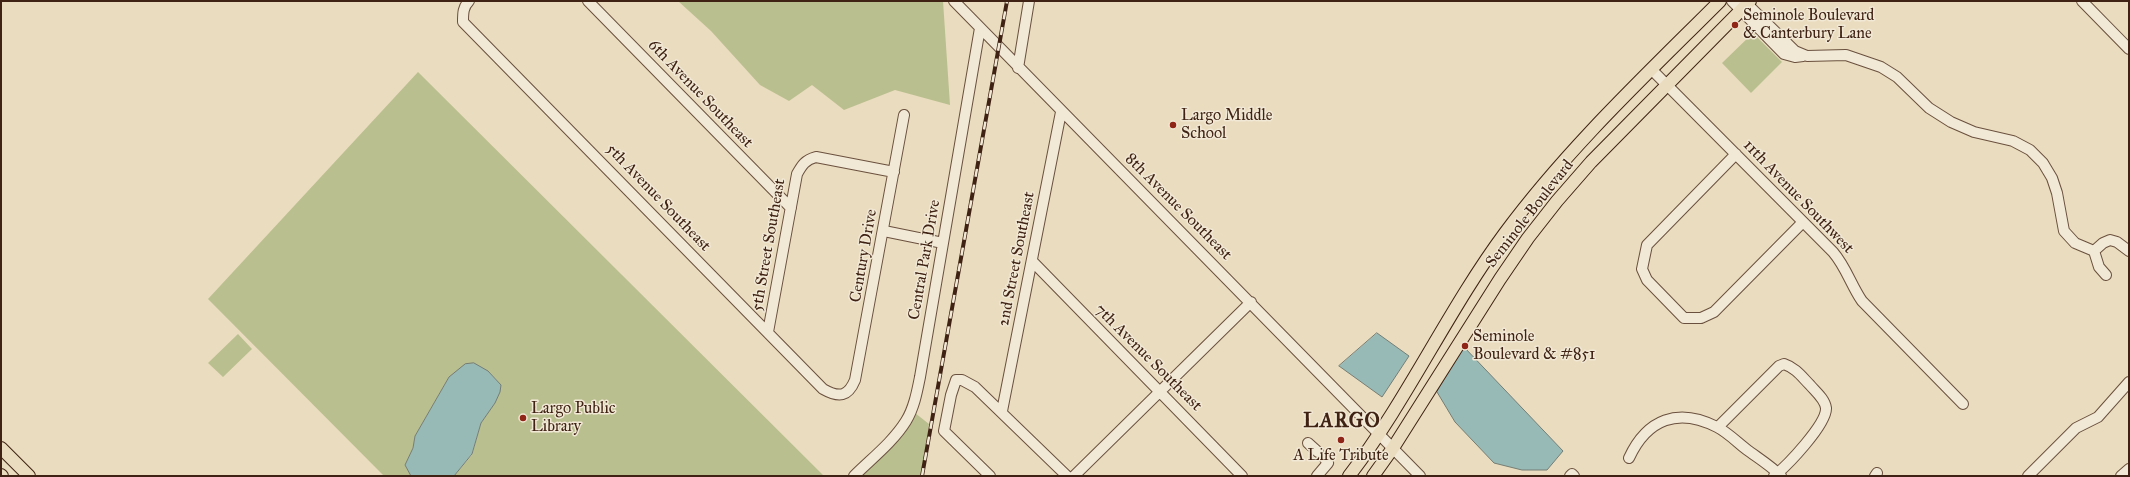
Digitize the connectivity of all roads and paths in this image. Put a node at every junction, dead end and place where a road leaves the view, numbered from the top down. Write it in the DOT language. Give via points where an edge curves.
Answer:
graph roads {
  1 [pos="469,1"];
  2 [pos="588,1"];
  3 [pos="954,1"];
  4 [pos="1029,1"];
  5 [pos="1720,1"];
  6 [pos="1732,1"];
  7 [pos="2082,1"];
  8 [pos="1745,4"];
  9 [pos="980,28"];
  10 [pos="2129,49"];
  11 [pos="1018,68"];
  12 [pos="1652,70"];
  13 [pos="1667,84"];
  14 [pos="1062,112"];
  15 [pos="904,115"];
  16 [pos="1736,154"];
  17 [pos="894,172"];
  18 [pos="791,208"];
  19 [pos="1803,222"];
  20 [pos="884,232"];
  21 [pos="943,243"];
  22 [pos="2094,251"];
  23 [pos="2129,251"];
  24 [pos="1032,261"];
  25 [pos="2106,276"];
  26 [pos="1251,302"];
  27 [pos="768,332"];
  28 [pos="2129,382"];
  29 [pos="1160,391"];
  30 [pos="841,395"];
  31 [pos="1963,404"];
  32 [pos="1002,411"];
  33 [pos="1718,427"];
  34 [pos="1380,435"];
  35 [pos="1308,443"];
  36 [pos="1,448"];
  37 [pos="1393,448"];
  38 [pos="1629,458"];
  39 [pos="2129,469"];
  40 [pos="1778,475"];
  41 [pos="28,476"];
  42 [pos="854,476"];
  43 [pos="990,476"];
  44 [pos="1067,476"];
  45 [pos="1074,476"];
  46 [pos="1242,476"];
  47 [pos="1318,476"];
  48 [pos="1349,476"];
  49 [pos="1373,476"];
  50 [pos="1420,476"];
  51 [pos="1570,476"];
  52 [pos="1574,476"];
  53 [pos="2028,476"];
  54 [pos="2121,476"];
  1 -- 27 [label="street, 5th Avenue Southeast" via="462,13 464,22"];
  2 -- 18 [label="street, 6th Avenue Southeast"];
  3 -- 9 [label="street, 8th Avenue Southeast"];
  4 -- 11 [label="street"];
  5 -- 12 [label="main road, Seminole Boulevard"];
  6 -- 8 [label="street"];
  7 -- 10 [label="street"];
  8 -- 13 [label="main road, Seminole Boulevard"];
  8 -- 22 [label="street" via="1784,54 1795,57 1846,55 1881,67 1897,77 1929,108 1951,122 1974,132 2013,141 2030,150 2043,163 2052,178 2064,231 2075,244"];
  9 -- 11 [label="street, 8th Avenue Southeast"];
  9 -- 21 [label="street, Central Park Drive"];
  11 -- 14 [label="street, 8th Avenue Southeast"];
  12 -- 13 [label="street, 11th Avenue Southwest"];
  12 -- 34 [label="main road, Seminole Boulevard" via="1573,151 1505,233"];
  13 -- 16 [label="street, 11th Avenue Southwest"];
  13 -- 37 [label="main road, Seminole Boulevard" via="1591,162 1528,238"];
  14 -- 24 [label="street, 2nd Street Southeast"];
  14 -- 26 [label="street, 8th Avenue Southeast"];
  15 -- 17 [label="street, Century Drive"];
  16 -- 19 [label="street, 11th Avenue Southwest"];
  16 -- 19 [label="street" via="1647,245 1642,269 1647,280 1684,318 1701,318 1714,312"];
  17 -- 18 [label="street, 5th Street Southeast" via="816,157 809,159 802,164 797,174"];
  17 -- 20 [label="street, Century Drive"];
  18 -- 27 [label="street, 5th Street Southeast"];
  19 -- 31 [label="street, 11th Avenue Southwest" via="1843,264 1852,286 1862,301"];
  20 -- 21 [label="street"];
  20 -- 30 [label="street, Century Drive" via="855,380 851,389"];
  21 -- 42 [label="street, Central Park Drive" via="913,404 906,422"];
  22 -- 23 [label="street" via="2102,243 2110,240"];
  22 -- 25 [label="street" via="2099,267"];
  24 -- 29 [label="street, 7th Avenue Southeast"];
  24 -- 32 [label="street, 2nd Street Southeast"];
  26 -- 29 [label="street"];
  26 -- 34 [label="street, 8th Avenue Southeast"];
  27 -- 30 [label="street, 5th Avenue Southeast" via="824,389 832,394"];
  28 -- 53 [label="street" via="2098,417 2076,428"];
  29 -- 45 [label="street"];
  29 -- 46 [label="street, 7th Avenue Southeast"];
  32 -- 43 [label="street" via="975,387 962,380 956,380 944,431"];
  32 -- 44 [label="street"];
  33 -- 38 [label="street" via="1697,419 1669,418 1655,426 1635,446"];
  33 -- 40 [label="street"];
  33 -- 40 [label="street" via="1779,366 1784,364 1796,370 1823,399 1826,408 1823,419 1810,439"];
  34 -- 37 [label="street, 8th Avenue Southeast"];
  34 -- 48 [label="main road, Seminole Boulevard"];
  35 -- 47 [label="street" via="1328,464"];
  36 -- 41 [label="main road"];
  37 -- 49 [label="main road, Seminole Boulevard"];
  37 -- 50 [label="street, 8th Avenue Southeast"];
  39 -- 54 [label="street"];
  51 -- 52 [label="street"];
}
